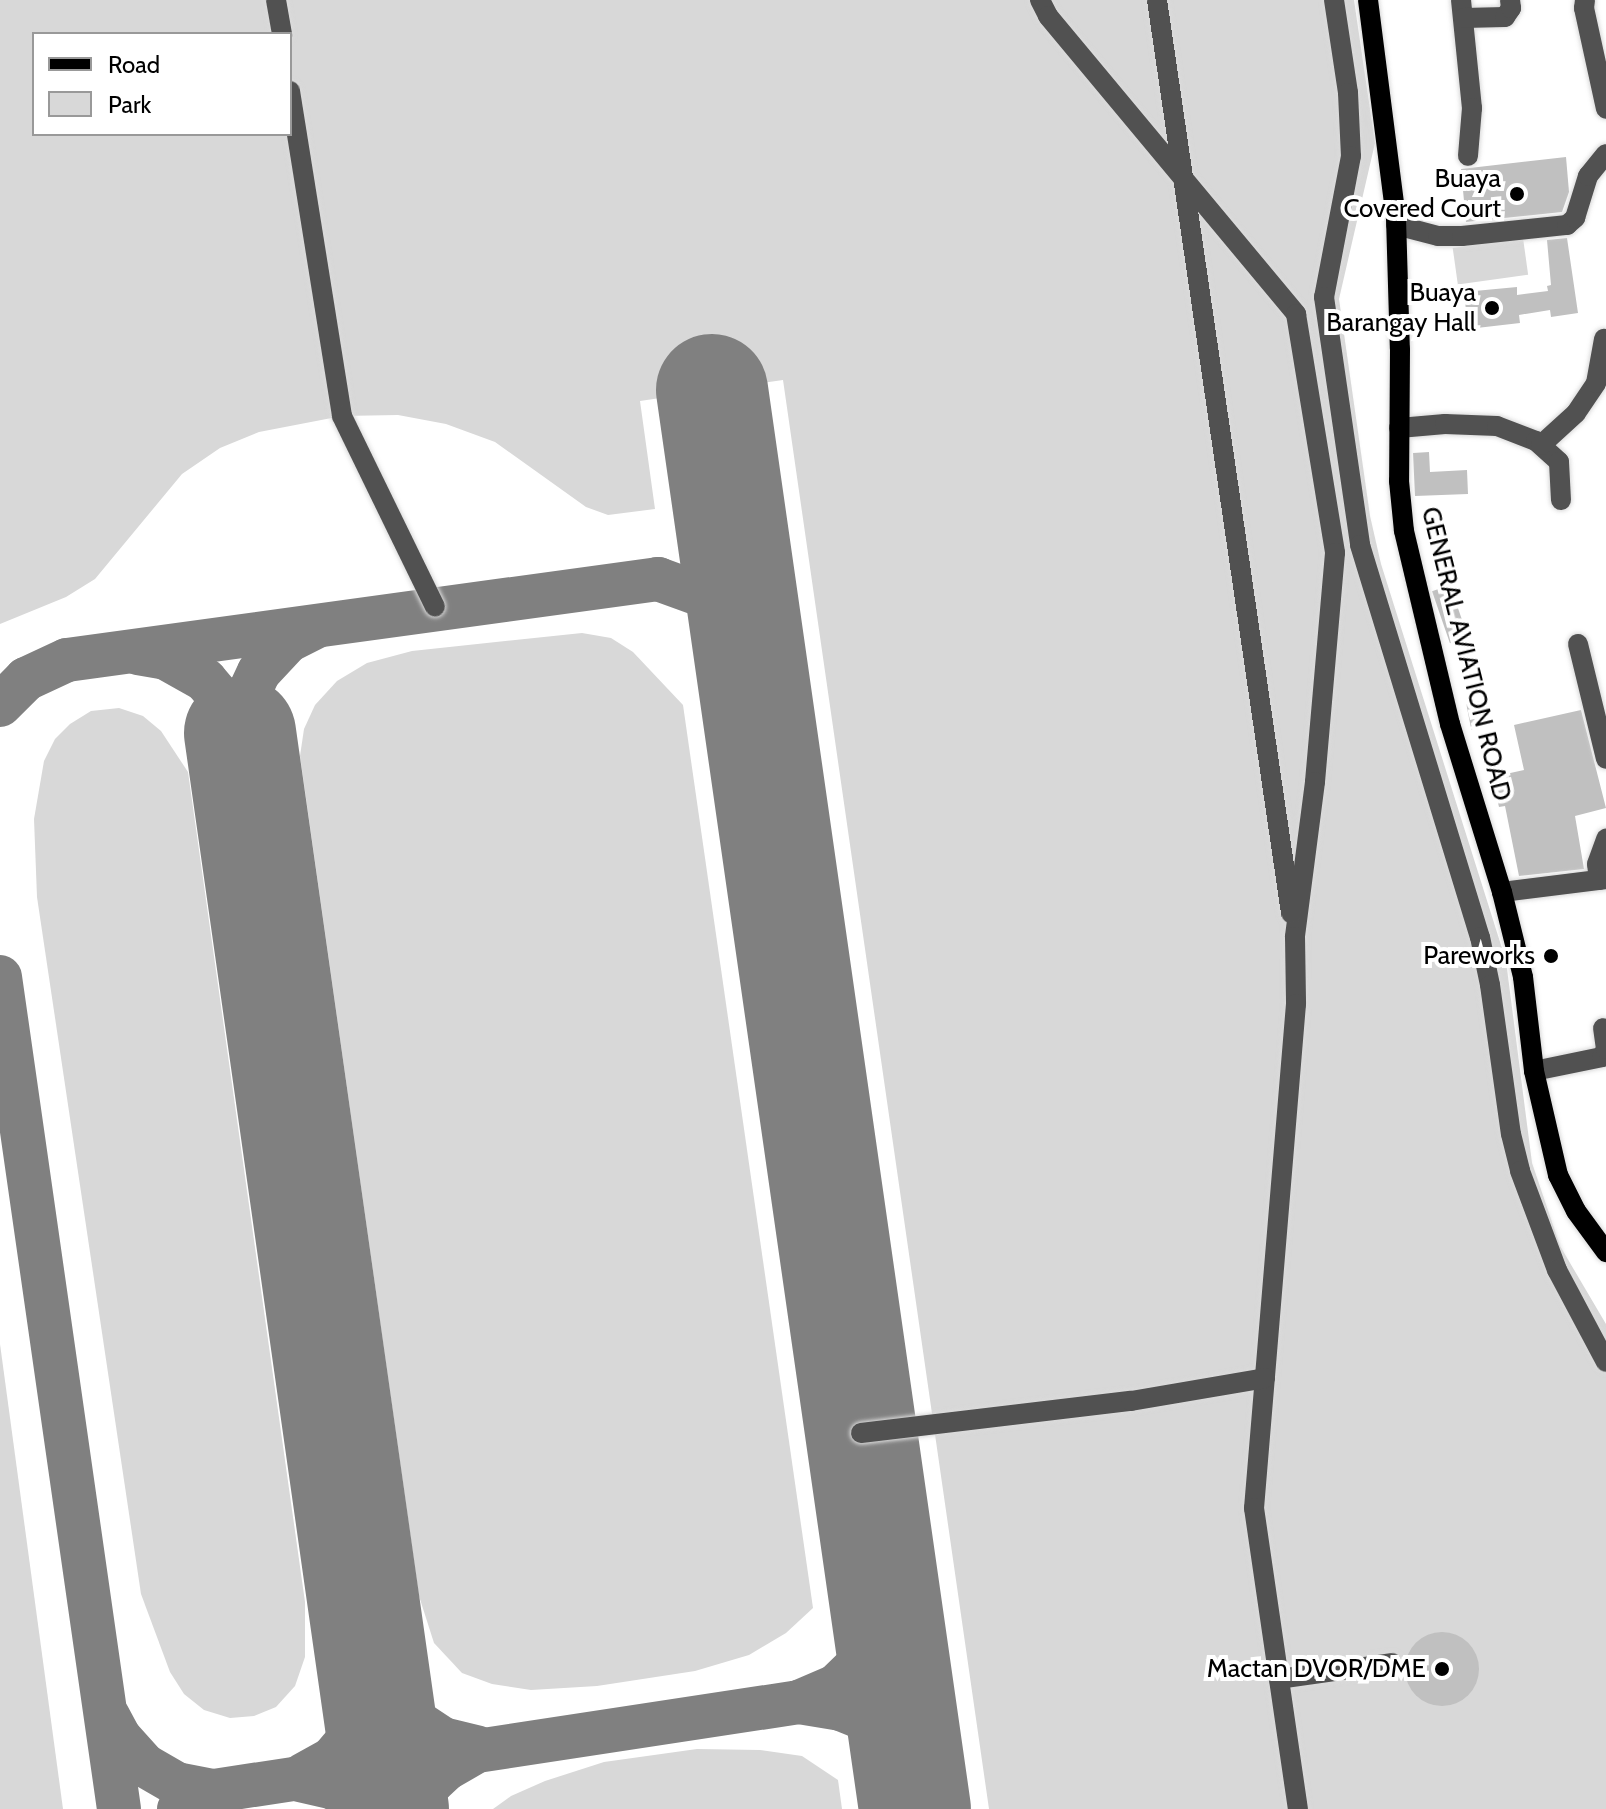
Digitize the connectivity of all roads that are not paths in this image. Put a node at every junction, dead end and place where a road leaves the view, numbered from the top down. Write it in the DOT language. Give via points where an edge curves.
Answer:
graph roads {
  1 [pos="276,0"];
  2 [pos="1040,0"];
  3 [pos="1157,0"];
  4 [pos="1334,0"];
  5 [pos="1368,0"];
  6 [pos="1510,0"];
  7 [pos="1585,0"];
  8 [pos="1463,9"];
  9 [pos="282,32"];
  10 [pos="1599,36"];
  11 [pos="1602,72"];
  12 [pos="292,104"];
  13 [pos="1606,109"];
  14 [pos="1606,154"];
  15 [pos="1468,156"];
  16 [pos="1184,179"];
  17 [pos="1396,225"];
  18 [pos="1604,339"];
  19 [pos="1399,428"];
  20 [pos="1541,445"];
  21 [pos="1561,500"];
  22 [pos="435,607"];
  23 [pos="1578,644"];
  24 [pos="1606,759"];
  25 [pos="1606,839"];
  26 [pos="1602,880"];
  27 [pos="1502,892"];
  28 [pos="1295,937"];
  29 [pos="1603,1028"];
  30 [pos="1534,1071"];
  31 [pos="1606,1252"];
  32 [pos="1606,1362"];
  33 [pos="1265,1378"];
  34 [pos="861,1433"];
  35 [pos="1392,1663"];
  36 [pos="1279,1679"];
  37 [pos="1298,1809"];
  1 -- 9 [label="street"];
  2 -- 16 [label="street"];
  3 -- 16 [label="street"];
  4 -- 32 [label="street" via="1351,156 1324,297 1360,545 1480,937 1520,1171 1557,1270"];
  5 -- 17 [label="main road, GENERAL AVIATION ROAD"];
  6 -- 8 [label="street" via="1505,17"];
  7 -- 10 [label="street"];
  8 -- 15 [label="street" via="1472,108"];
  10 -- 11 [label="street"];
  11 -- 13 [label="street"];
  12 -- 22 [label="street" via="342,416"];
  14 -- 17 [label="street" via="1588,176 1575,218 1567,225 1438,236"];
  16 -- 28 [label="street"];
  16 -- 28 [label="street" via="1296,314 1335,553"];
  17 -- 19 [label="main road, GENERAL AVIATION ROAD"];
  18 -- 20 [label="street" via="1596,383 1576,413"];
  19 -- 20 [label="street" via="1497,426"];
  19 -- 27 [label="main road, GENERAL AVIATION ROAD" via="1404,531 1450,724"];
  20 -- 21 [label="street" via="1559,462"];
  23 -- 24 [label="street"];
  25 -- 26 [label="street" via="1597,864"];
  26 -- 27 [label="street"];
  27 -- 30 [label="main road, GENERAL AVIATION ROAD" via="1523,977"];
  28 -- 33 [label="street" via="1296,1004"];
  29 -- 30 [label="street" via="1602,1057"];
  30 -- 31 [label="main road, GENERAL AVIATION ROAD" via="1558,1175"];
  33 -- 34 [label="street" via="1131,1401"];
  33 -- 36 [label="street" via="1254,1508"];
  35 -- 36 [label="street"];
  36 -- 37 [label="street"];
}
